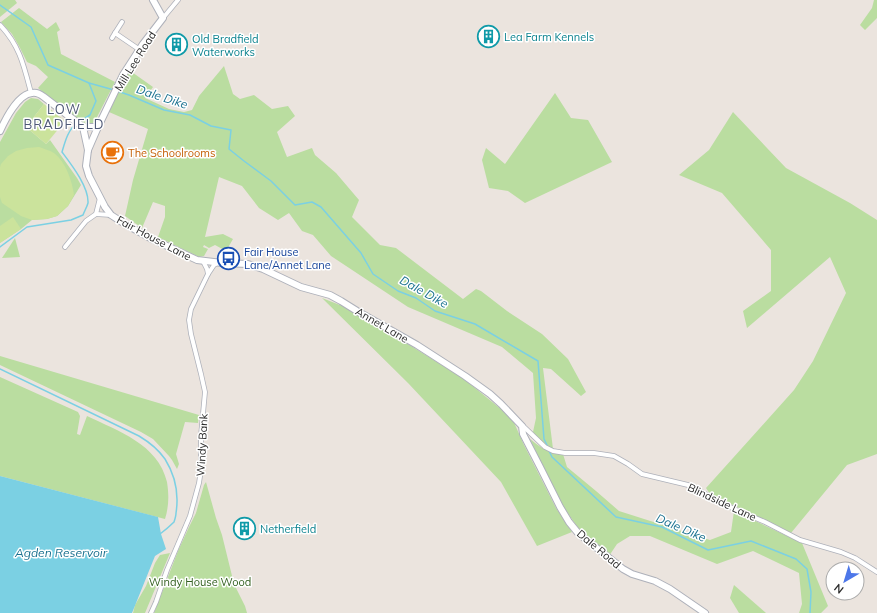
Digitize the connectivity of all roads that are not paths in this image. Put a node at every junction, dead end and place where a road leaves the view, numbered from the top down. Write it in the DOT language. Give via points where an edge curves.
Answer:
graph roads {
  1 [pos="154,0"];
  2 [pos="178,0"];
  3 [pos="163,18"];
  4 [pos="122,22"];
  5 [pos="0,25"];
  6 [pos="115,33"];
  7 [pos="112,38"];
  8 [pos="140,50"];
  9 [pos="31,93"];
  10 [pos="82,127"];
  11 [pos="98,127"];
  12 [pos="0,131"];
  13 [pos="88,150"];
  14 [pos="100,198"];
  15 [pos="96,214"];
  16 [pos="111,215"];
  17 [pos="65,247"];
  18 [pos="203,262"];
  19 [pos="220,263"];
  20 [pos="208,274"];
  21 [pos="522,426"];
  22 [pos="877,572"];
  23 [pos="151,613"];
  24 [pos="704,613"];
  1 -- 3 [label="street"];
  2 -- 3 [label="street, Mill Lee Road"];
  3 -- 8 [label="street, Mill Lee Road"];
  4 -- 6 [label="street"];
  5 -- 9 [label="street" via="17,47"];
  6 -- 7 [label="street"];
  6 -- 8 [label="street"];
  8 -- 11 [label="street, Mill Lee Road" via="123,75"];
  9 -- 10 [label="street" via="38,93"];
  9 -- 12 [label="street" via="20,98"];
  10 -- 11 [label="street"];
  10 -- 13 [label="street"];
  11 -- 13 [label="street, Fair House Lane"];
  13 -- 14 [label="street, Fair House Lane" via="88,176"];
  14 -- 15 [label="street"];
  14 -- 16 [label="street, Fair House Lane"];
  15 -- 16 [label="street"];
  15 -- 17 [label="street" via="86,221"];
  16 -- 18 [label="street, Fair House Lane" via="152,239"];
  18 -- 19 [label="street, Fair House Lane"];
  18 -- 20 [label="street"];
  19 -- 20 [label="street, Windy Bank" via="214,265"];
  19 -- 21 [label="street, Annet Lane" via="248,264 301,287 330,295 418,345 465,376 490,394"];
  20 -- 23 [label="street, Windy Bank" via="191,309 189,320 205,392 199,483 190,516"];
  21 -- 22 [label="street, Blindside Lane" via="545,447 564,452 614,456 642,474 688,485 800,540 855,558"];
  21 -- 24 [label="street, Dale Road" via="523,434 560,507 578,533 623,569 655,581"];
}
